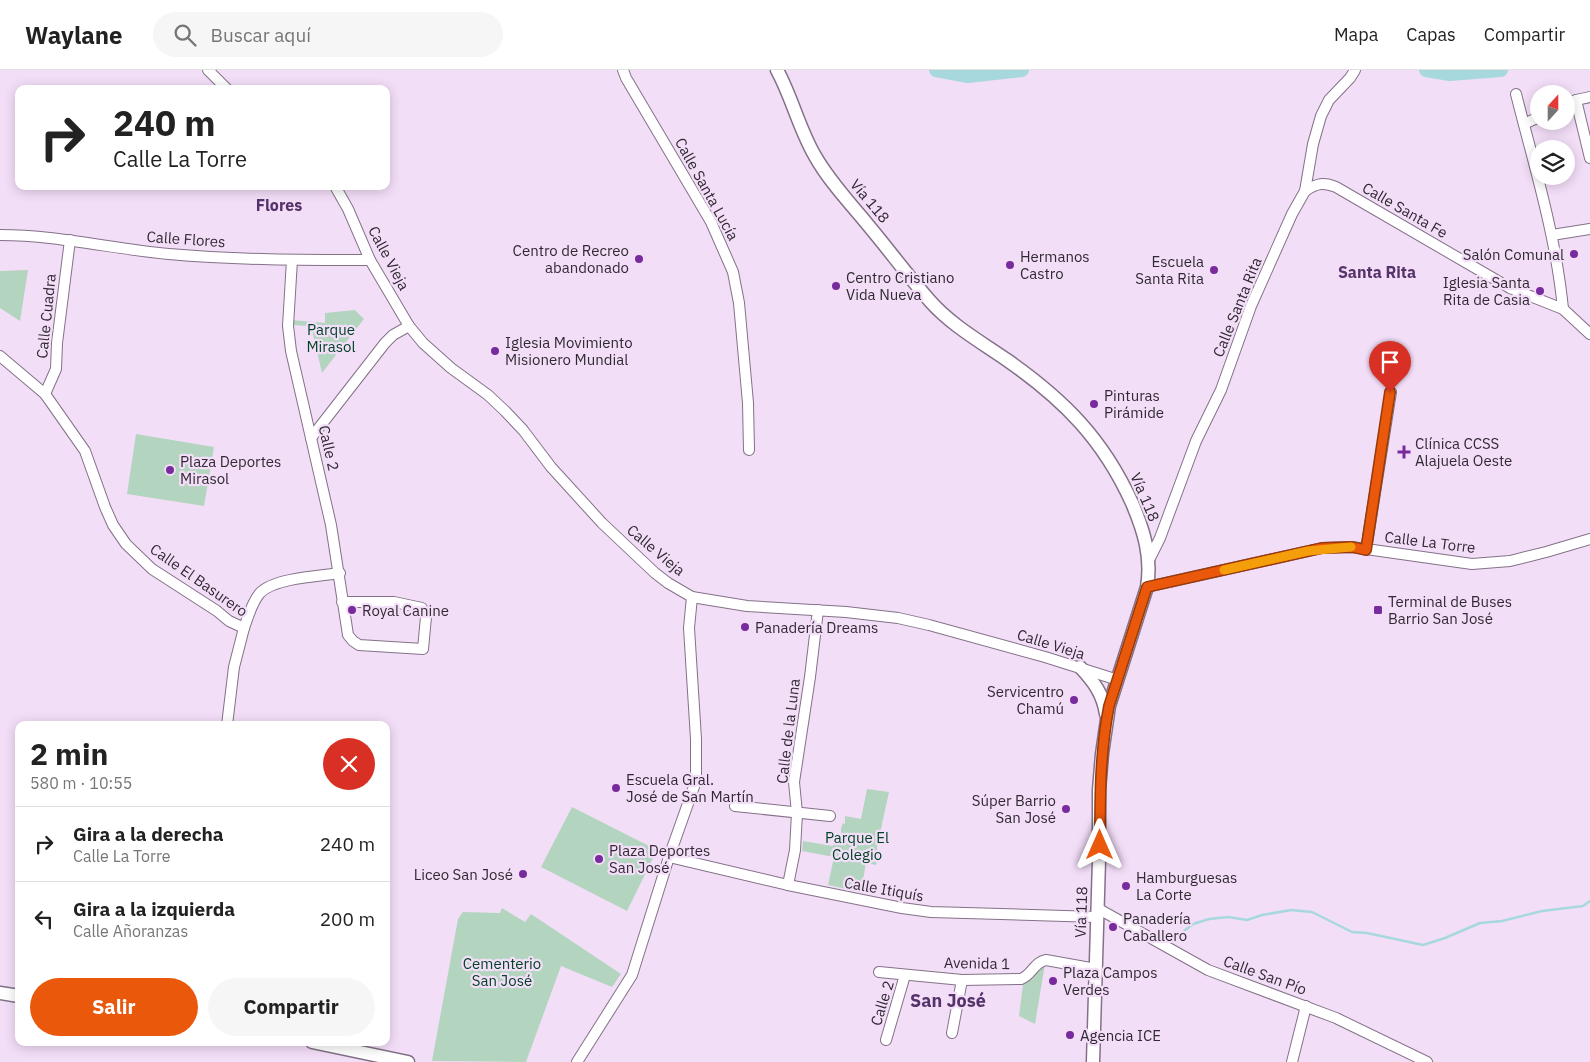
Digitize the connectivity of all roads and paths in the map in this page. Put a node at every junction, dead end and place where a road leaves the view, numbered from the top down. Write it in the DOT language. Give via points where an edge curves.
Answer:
graph roads {
  1 [pos="208,70"];
  2 [pos="623,70"];
  3 [pos="777,70"];
  4 [pos="1355,70"];
  5 [pos="223,85"];
  6 [pos="1516,94"];
  7 [pos="1590,97"];
  8 [pos="1575,101"];
  9 [pos="1575,114"];
  10 [pos="1530,121"];
  11 [pos="1524,124"];
  12 [pos="1590,158"];
  13 [pos="337,190"];
  14 [pos="1305,191"];
  15 [pos="1590,229"];
  16 [pos="0,235"];
  17 [pos="1552,235"];
  18 [pos="70,240"];
  19 [pos="292,260"];
  20 [pos="370,260"];
  21 [pos="1564,309"];
  22 [pos="409,326"];
  23 [pos="1590,334"];
  24 [pos="0,356"];
  25 [pos="1390,392"];
  26 [pos="45,394"];
  27 [pos="311,438"];
  28 [pos="749,450"];
  29 [pos="1590,539"];
  30 [pos="1366,550"];
  31 [pos="1149,560"];
  32 [pos="340,574"];
  33 [pos="1147,587"];
  34 [pos="692,597"];
  35 [pos="342,602"];
  36 [pos="818,610"];
  37 [pos="244,628"];
  38 [pos="1080,668"];
  39 [pos="1118,680"];
  40 [pos="1106,718"];
  41 [pos="227,721"];
  42 [pos="735,806"];
  43 [pos="797,813"];
  44 [pos="830,816"];
  45 [pos="669,857"];
  46 [pos="788,886"];
  47 [pos="1097,912"];
  48 [pos="1096,969"];
  49 [pos="879,972"];
  50 [pos="906,975"];
  51 [pos="962,980"];
  52 [pos="0,993"];
  53 [pos="15,995"];
  54 [pos="1306,1006"];
  55 [pos="952,1033"];
  56 [pos="886,1040"];
  57 [pos="331,1046"];
  58 [pos="408,1062"];
  59 [pos="577,1062"];
  60 [pos="1093,1062"];
  61 [pos="1292,1062"];
  62 [pos="1428,1062"];
  1 -- 5 [label="street"];
  2 -- 28 [label="street, Calle Santa Lucía" via="711,222 733,272 740,312"];
  3 -- 31 [label="main road, Vía 118" via="823,170 932,303 958,326 1045,387 1072,412 1101,448 1137,516"];
  4 -- 14 [label="street, Calle Santa Rita" via="1329,100 1321,116"];
  6 -- 11 [label="street"];
  7 -- 8 [label="street"];
  9 -- 12 [label="street"];
  10 -- 11 [label="street"];
  11 -- 17 [label="street"];
  13 -- 20 [label="street, Calle Vieja"];
  14 -- 21 [label="street, Calle Santa Fe" via="1320,183 1336,188 1502,283"];
  14 -- 31 [label="street, Calle Santa Rita" via="1251,306 1221,390 1196,441"];
  15 -- 17 [label="street"];
  16 -- 18 [label="street, Calle Flores"];
  17 -- 21 [label="street"];
  18 -- 19 [label="street, Calle Flores" via="170,254"];
  18 -- 26 [label="street, Calle Cuadra" via="56,369"];
  19 -- 20 [label="street, Calle Flores"];
  19 -- 27 [label="street, Calle 2" via="288,326"];
  20 -- 22 [label="street, Calle Vieja"];
  21 -- 23 [label="street, Calle Santa Fe"];
  22 -- 27 [label="street" via="385,343"];
  22 -- 34 [label="street, Calle Vieja" via="435,355 505,411 551,467 614,534 655,573"];
  24 -- 26 [label="street, Calle El Basurero"];
  25 -- 30 [label="street"];
  26 -- 37 [label="street, Calle El Basurero" via="85,452 110,517 126,544 152,569"];
  27 -- 32 [label="street, Calle 2"];
  29 -- 30 [label="street, Calle La Torre" via="1510,561 1472,564"];
  30 -- 33 [label="street, Calle La Torre" via="1322,548"];
  31 -- 33 [label="main road, Vía 118"];
  32 -- 35 [label="street, Calle 2"];
  32 -- 37 [label="street" via="271,585 255,601"];
  33 -- 39 [label="main road, Vía 118"];
  34 -- 36 [label="street, Calle Vieja" via="746,606"];
  34 -- 45 [label="street" via="689,628 696,781"];
  35 -- 35 [label="street, Calle 2" via="394,602 422,608 426,617 423,649 353,642 348,636"];
  36 -- 38 [label="street, Calle Vieja" via="898,618"];
  36 -- 43 [label="street, Calle de la Luna" via="794,782"];
  37 -- 41 [label="street, Calle El Basurero" via="234,667"];
  38 -- 39 [label="street, Calle Vieja"];
  38 -- 40 [label="main road" via="1100,691"];
  39 -- 40 [label="main road, Vía 118"];
  40 -- 47 [label="main road, Vía 118" via="1099,790"];
  42 -- 43 [label="street"];
  43 -- 44 [label="street"];
  43 -- 46 [label="street, Calle de la Luna" via="795,850"];
  45 -- 46 [label="street, Calle Itiquís"];
  45 -- 59 [label="street" via="632,976"];
  46 -- 47 [label="street, Calle Itiquís" via="932,912"];
  47 -- 48 [label="main road, Vía 118"];
  47 -- 54 [label="street, Calle San Pío" via="1208,970"];
  48 -- 51 [label="street, Avenida 1" via="1046,960 1022,979"];
  48 -- 60 [label="main road, Vía 118"];
  49 -- 50 [label="street, Avenida 1"];
  50 -- 51 [label="street, Avenida 1"];
  50 -- 56 [label="street, Calle 2"];
  51 -- 55 [label="street"];
  52 -- 53 [label="main road"];
  54 -- 61 [label="street"];
  54 -- 62 [label="street, Calle San Pío"];
  57 -- 58 [label="main road"];
}
